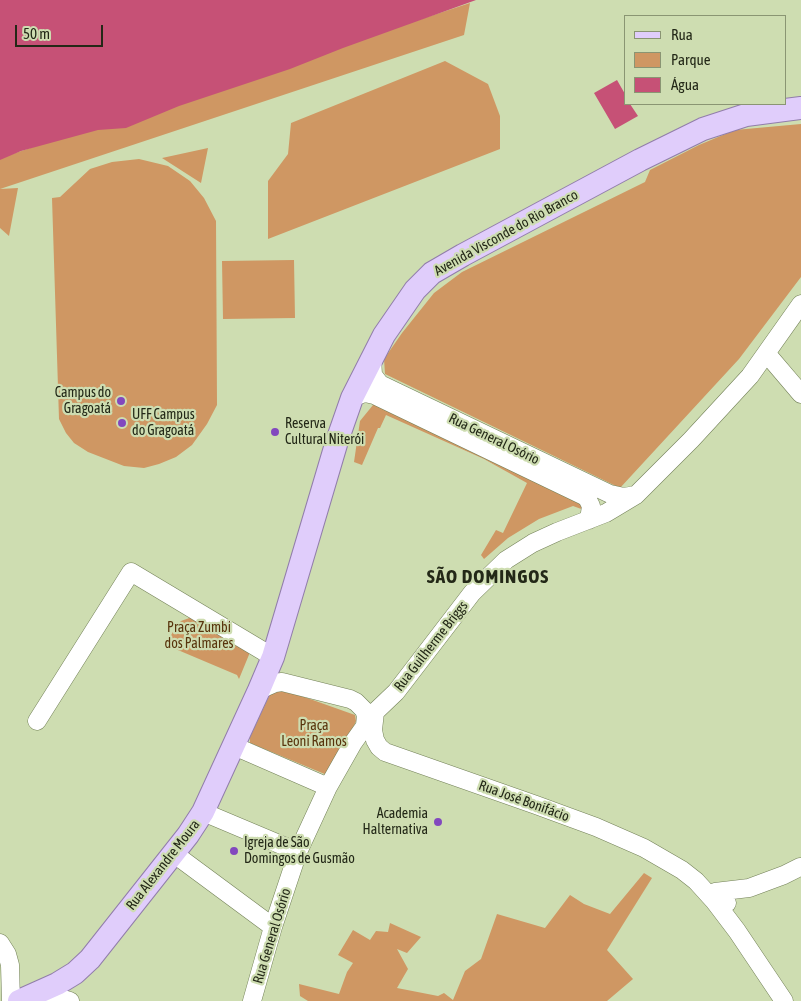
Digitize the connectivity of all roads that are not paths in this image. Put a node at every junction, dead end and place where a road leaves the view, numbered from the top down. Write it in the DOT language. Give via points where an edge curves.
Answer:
graph roads {
  1 [pos="801,108"];
  2 [pos="801,304"];
  3 [pos="767,354"];
  4 [pos="372,358"];
  5 [pos="801,394"];
  6 [pos="353,397"];
  7 [pos="636,495"];
  8 [pos="589,520"];
  9 [pos="273,657"];
  10 [pos="259,690"];
  11 [pos="370,719"];
  12 [pos="37,721"];
  13 [pos="234,746"];
  14 [pos="328,787"];
  15 [pos="203,812"];
  16 [pos="298,852"];
  17 [pos="173,853"];
  18 [pos="800,861"];
  19 [pos="696,881"];
  20 [pos="273,928"];
  21 [pos="0,943"];
  22 [pos="75,972"];
  23 [pos="26,998"];
  24 [pos="69,1000"];
  25 [pos="10,1001"];
  26 [pos="252,1001"];
  27 [pos="784,1001"];
  28 [pos="793,1001"];
  1 -- 4 [label="main road, Avenida Visconde do Rio Branco" via="746,115 703,129 432,273 415,290"];
  2 -- 3 [label="street"];
  3 -- 5 [label="street"];
  3 -- 7 [label="street" via="724,404"];
  4 -- 6 [label="main road, Avenida Visconde do Rio Branco"];
  4 -- 7 [label="street, Rua General Osório" via="375,379 384,386 610,494"];
  6 -- 8 [label="street, Rua General Osório" via="371,394 584,496 591,506"];
  6 -- 9 [label="main road, Avenida Visconde do Rio Branco" via="337,440"];
  7 -- 8 [label="street"];
  8 -- 11 [label="street, Rua Guilherme Briggs" via="533,543 506,560 472,593 396,692"];
  9 -- 10 [label="main road"];
  9 -- 12 [label="street" via="131,572"];
  10 -- 11 [label="street" via="282,682 350,699"];
  10 -- 13 [label="main road"];
  11 -- 14 [label="street, Rua General Osório"];
  11 -- 19 [label="street, Rua José Bonifácio" via="375,740 385,752 596,827 663,858"];
  13 -- 14 [label="street"];
  13 -- 15 [label="main road, Rua Alexandre Moura"];
  14 -- 16 [label="street, Rua General Osório"];
  15 -- 16 [label="street"];
  15 -- 17 [label="main road, Rua Alexandre Moura"];
  16 -- 20 [label="street, Rua General Osório"];
  17 -- 20 [label="street"];
  17 -- 22 [label="main road, Rua Alexandre Moura" via="90,959"];
  18 -- 19 [label="street" via="740,883 725,885"];
  18 -- 28 [label="street" via="784,875 749,888 715,892 726,902"];
  19 -- 27 [label="street" via="737,930"];
  20 -- 26 [label="street, Rua General Osório"];
  21 -- 25 [label="street" via="10,965"];
  22 -- 23 [label="main road, Rua Alexandre Moura"];
  22 -- 24 [label="street" via="68,988"];
  23 -- 24 [label="street" via="47,995"];
}
